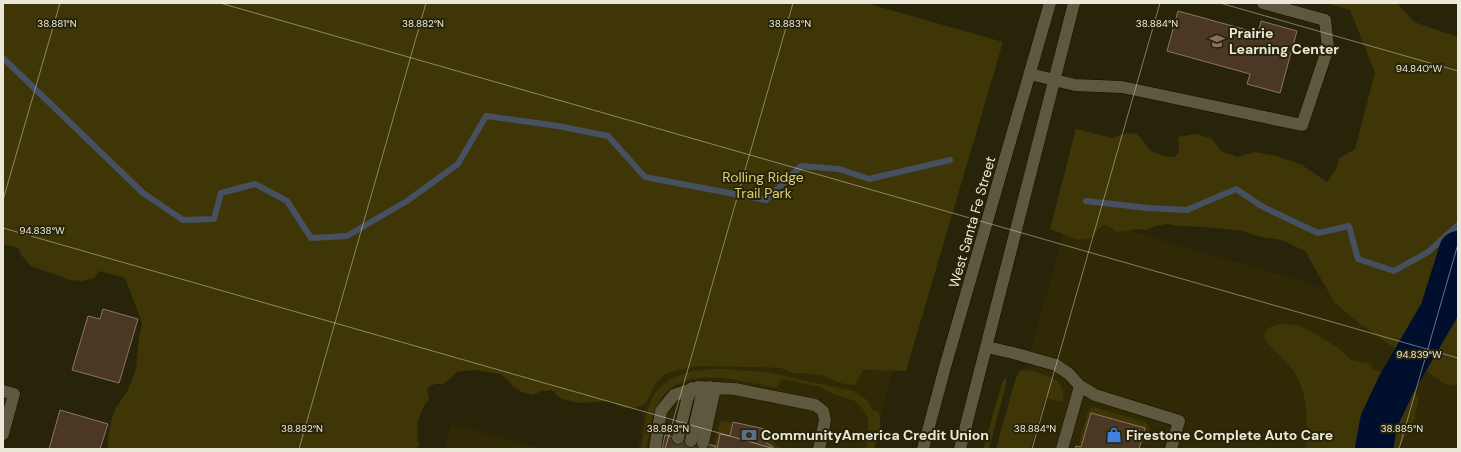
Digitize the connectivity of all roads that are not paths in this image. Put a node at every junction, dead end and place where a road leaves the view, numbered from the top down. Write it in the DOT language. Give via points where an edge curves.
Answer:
graph roads {
  1 [pos="1050,3"];
  2 [pos="1074,3"];
  3 [pos="1268,4"];
  4 [pos="1030,74"];
  5 [pos="1054,80"];
  6 [pos="987,347"];
  7 [pos="1080,386"];
  8 [pos="692,388"];
  9 [pos="715,388"];
  10 [pos="3,391"];
  11 [pos="3,434"];
  12 [pos="678,438"];
  13 [pos="697,442"];
  14 [pos="655,449"];
  15 [pos="818,449"];
  16 [pos="923,449"];
  17 [pos="960,449"];
  18 [pos="1062,449"];
  19 [pos="1171,449"];
  1 -- 4 [label="street, West Santa Fe Street"];
  2 -- 5 [label="street"];
  3 -- 5 [label="street" via="1325,20 1328,48 1302,125 1122,87 1076,85"];
  4 -- 5 [label="street"];
  4 -- 16 [label="street, West Santa Fe Street"];
  5 -- 6 [label="street"];
  6 -- 7 [label="street" via="1056,365"];
  6 -- 17 [label="street"];
  7 -- 18 [label="street"];
  7 -- 19 [label="street" via="1095,395 1179,421"];
  8 -- 9 [label="street"];
  8 -- 12 [label="street"];
  8 -- 14 [label="street" via="674,395 662,412"];
  9 -- 13 [label="street"];
  9 -- 15 [label="street" via="735,389 815,405 825,420"];
  10 -- 11 [label="street" via="14,394"];
}
